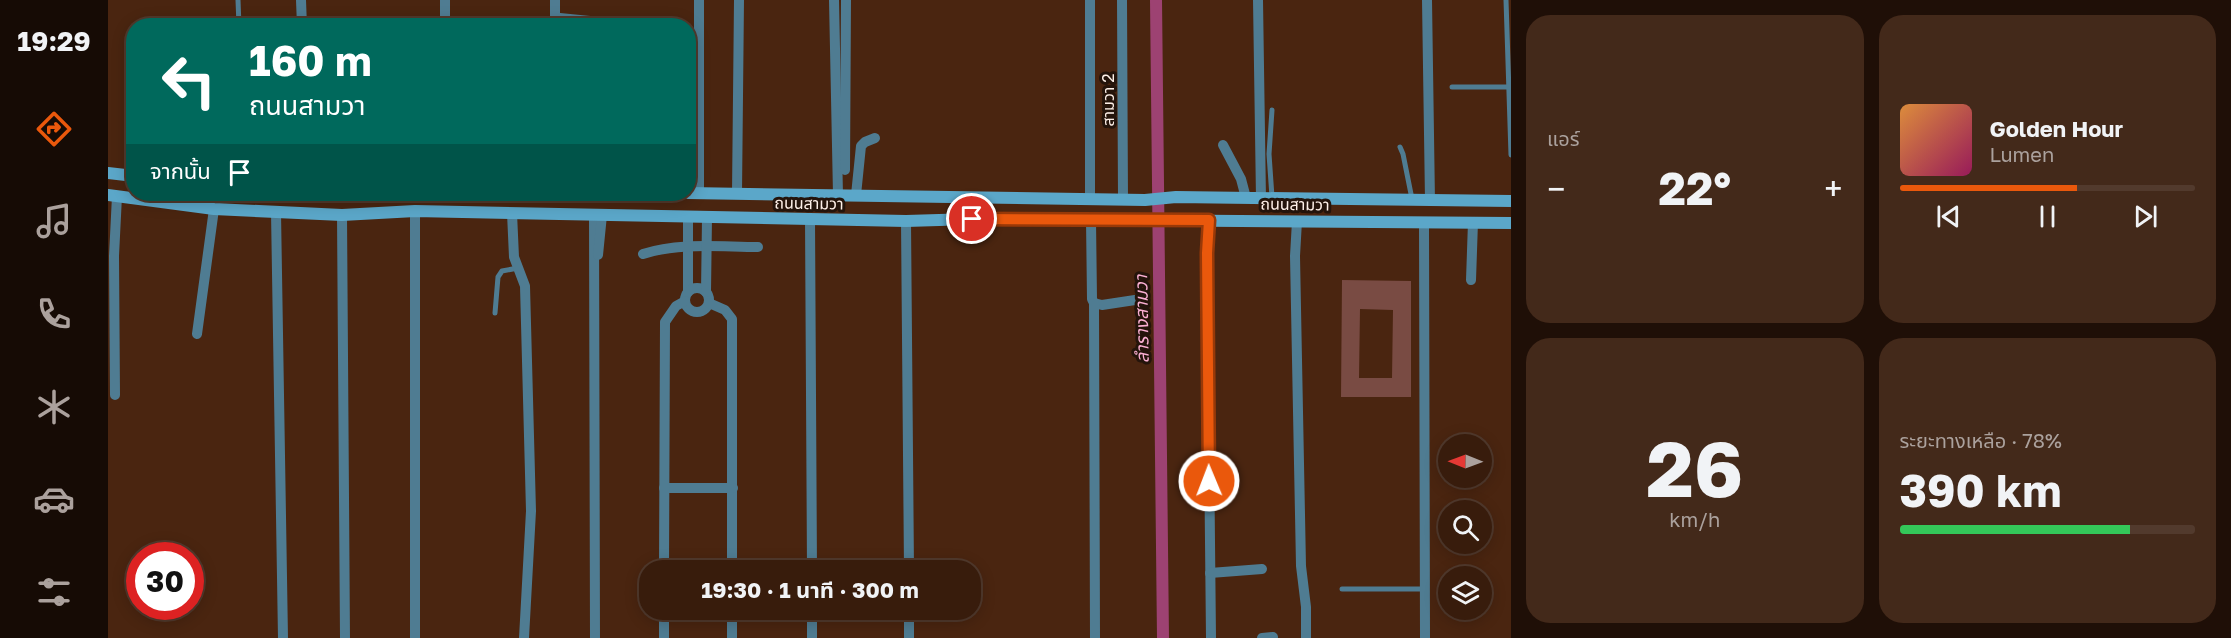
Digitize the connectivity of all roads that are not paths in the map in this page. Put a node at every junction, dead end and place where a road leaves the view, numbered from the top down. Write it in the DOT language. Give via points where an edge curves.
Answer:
graph roads {
  1 [pos="238,0"];
  2 [pos="302,0"];
  3 [pos="445,0"];
  4 [pos="555,0"];
  5 [pos="699,0"];
  6 [pos="739,0"];
  7 [pos="834,0"];
  8 [pos="846,0"];
  9 [pos="1090,0"];
  10 [pos="1122,0"];
  11 [pos="1258,0"];
  12 [pos="1427,0"];
  13 [pos="1506,0"];
  14 [pos="239,18"];
  15 [pos="302,18"];
  16 [pos="446,18"];
  17 [pos="555,18"];
  18 [pos="696,55"];
  19 [pos="1452,87"];
  20 [pos="1510,87"];
  21 [pos="1272,110"];
  22 [pos="875,138"];
  23 [pos="1223,145"];
  24 [pos="1400,147"];
  25 [pos="1511,155"];
  26 [pos="108,173"];
  27 [pos="126,175"];
  28 [pos="696,193"];
  29 [pos="737,194"];
  30 [pos="846,195"];
  31 [pos="113,196"];
  32 [pos="973,197"];
  33 [pos="1090,198"];
  34 [pos="1246,198"];
  35 [pos="1124,199"];
  36 [pos="1266,199"];
  37 [pos="152,201"];
  38 [pos="1412,201"];
  39 [pos="1430,201"];
  40 [pos="1511,201"];
  41 [pos="214,209"];
  42 [pos="276,212"];
  43 [pos="415,212"];
  44 [pos="512,213"];
  45 [pos="342,215"];
  46 [pos="598,215"];
  47 [pos="688,218"];
  48 [pos="707,218"];
  49 [pos="810,219"];
  50 [pos="972,219"];
  51 [pos="906,220"];
  52 [pos="1091,220"];
  53 [pos="1209,220"];
  54 [pos="1297,221"];
  55 [pos="1424,222"];
  56 [pos="1473,222"];
  57 [pos="1511,223"];
  58 [pos="688,247"];
  59 [pos="706,247"];
  60 [pos="758,247"];
  61 [pos="643,254"];
  62 [pos="111,256"];
  63 [pos="519,268"];
  64 [pos="1471,280"];
  65 [pos="687,296"];
  66 [pos="707,297"];
  67 [pos="1135,300"];
  68 [pos="1094,303"];
  69 [pos="495,313"];
  70 [pos="196,334"];
  71 [pos="115,395"];
  72 [pos="664,488"];
  73 [pos="733,488"];
  74 [pos="664,560"];
  75 [pos="732,560"];
  76 [pos="812,560"];
  77 [pos="909,560"];
  78 [pos="1262,569"];
  79 [pos="1210,573"];
  80 [pos="1342,589"];
  81 [pos="1424,589"];
  82 [pos="664,620"];
  83 [pos="732,620"];
  84 [pos="812,620"];
  85 [pos="909,620"];
  86 [pos="283,638"];
  87 [pos="345,638"];
  88 [pos="415,638"];
  89 [pos="524,638"];
  90 [pos="595,638"];
  91 [pos="664,638"];
  92 [pos="732,638"];
  93 [pos="812,638"];
  94 [pos="909,638"];
  95 [pos="1095,638"];
  96 [pos="1211,638"];
  97 [pos="1262,638"];
  98 [pos="1273,638"];
  99 [pos="1306,638"];
  100 [pos="1425,638"];
  1 -- 14 [label="lane"];
  2 -- 15 [label="street"];
  3 -- 16 [label="street"];
  4 -- 17 [label="street"];
  5 -- 18 [label="street"];
  6 -- 29 [label="street"];
  7 -- 30 [label="street"];
  8 -- 30 [label="street"];
  9 -- 33 [label="street"];
  10 -- 35 [label="street, สามวา 2"];
  11 -- 36 [label="street"];
  12 -- 39 [label="street"];
  13 -- 20 [label="lane"];
  19 -- 20 [label="lane"];
  20 -- 25 [label="lane"];
  21 -- 36 [label="lane"];
  22 -- 30 [label="street" via="861,146"];
  23 -- 34 [label="street"];
  24 -- 38 [label="lane"];
  26 -- 27 [label="street"];
  28 -- 29 [label="street, ถนนสามวา"];
  29 -- 30 [label="street, ถนนสามวา"];
  30 -- 32 [label="street, ถนนสามวา"];
  31 -- 62 [label="street"];
  32 -- 33 [label="street, ถนนสามวา"];
  32 -- 50 [label="street"];
  33 -- 35 [label="street, ถนนสามวา"];
  34 -- 35 [label="street, ถนนสามวา"];
  34 -- 36 [label="street, ถนนสามวา"];
  36 -- 38 [label="street, ถนนสามวา"];
  37 -- 41 [label="street, ถนนสามวา"];
  38 -- 39 [label="street, ถนนสามวา"];
  39 -- 40 [label="street, ถนนสามวา"];
  41 -- 42 [label="street, ถนนสามวา"];
  41 -- 70 [label="street"];
  42 -- 45 [label="street, ถนนสามวา"];
  42 -- 86 [label="street"];
  43 -- 44 [label="street, ถนนสามวา"];
  43 -- 45 [label="street, ถนนสามวา"];
  43 -- 88 [label="street"];
  44 -- 46 [label="street, ถนนสามวา"];
  44 -- 63 [label="street" via="514,257"];
  45 -- 87 [label="street"];
  46 -- 47 [label="street, ถนนสามวา"];
  46 -- 90 [label="street" via="601,240 595,273"];
  47 -- 48 [label="street, ถนนสามวา"];
  47 -- 58 [label="street"];
  48 -- 49 [label="street, ถนนสามวา"];
  48 -- 59 [label="street"];
  49 -- 51 [label="street, ถนนสามวา"];
  49 -- 76 [label="street"];
  50 -- 51 [label="street, ถนนสามวา"];
  50 -- 52 [label="street, ถนนสามวา"];
  51 -- 77 [label="street"];
  52 -- 53 [label="street, ถนนสามวา"];
  52 -- 68 [label="street"];
  53 -- 54 [label="street, ถนนสามวา"];
  53 -- 79 [label="street"];
  54 -- 55 [label="street, ถนนสามวา"];
  54 -- 99 [label="street" via="1300,554"];
  55 -- 56 [label="street, ถนนสามวา"];
  55 -- 81 [label="street"];
  56 -- 57 [label="street, ถนนสามวา"];
  56 -- 64 [label="street"];
  58 -- 59 [label="street"];
  58 -- 61 [label="street"];
  58 -- 65 [label="street"];
  59 -- 60 [label="street"];
  59 -- 66 [label="street"];
  62 -- 71 [label="street"];
  63 -- 69 [label="lane" via="502,271 498,277"];
  63 -- 89 [label="street" via="525,286 531,511"];
  65 -- 66 [label="street" via="700,288"];
  65 -- 66 [label="street" via="687,307 696,312 702,311"];
  65 -- 72 [label="street" via="665,322"];
  66 -- 73 [label="street" via="732,319"];
  67 -- 68 [label="street"];
  68 -- 95 [label="street"];
  72 -- 73 [label="street"];
  72 -- 74 [label="street"];
  73 -- 75 [label="street"];
  78 -- 79 [label="street"];
  79 -- 96 [label="street"];
  80 -- 81 [label="lane"];
  81 -- 100 [label="street"];
  82 -- 91 [label="street"];
  83 -- 92 [label="street"];
  84 -- 93 [label="street"];
  85 -- 94 [label="street"];
  97 -- 98 [label="street"];
}
